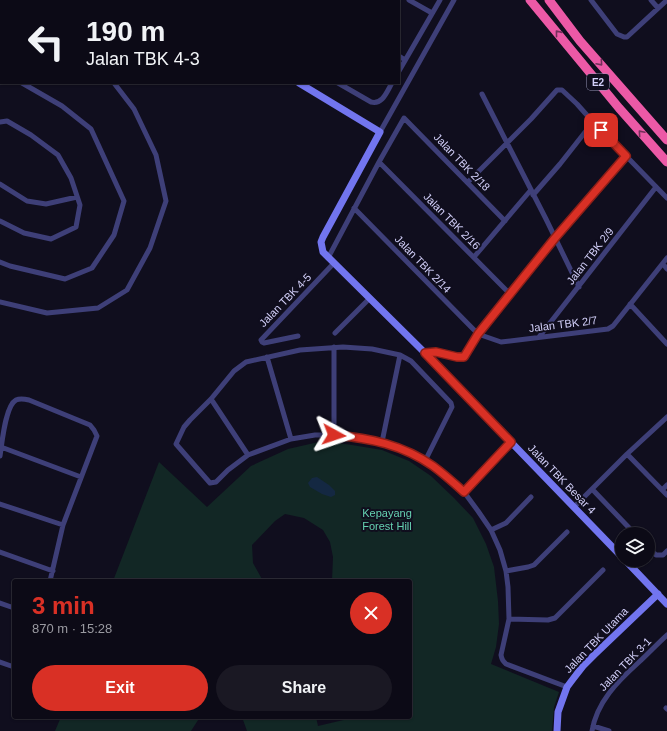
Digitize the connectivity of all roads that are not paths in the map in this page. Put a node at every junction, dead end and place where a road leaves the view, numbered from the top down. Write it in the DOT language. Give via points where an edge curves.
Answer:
graph roads {
  1 [pos="409,0"];
  2 [pos="440,0"];
  3 [pos="454,0"];
  4 [pos="530,0"];
  5 [pos="549,0"];
  6 [pos="590,0"];
  7 [pos="651,0"];
  8 [pos="667,0"];
  9 [pos="658,8"];
  10 [pos="432,13"];
  11 [pos="400,57"];
  12 [pos="405,60"];
  13 [pos="400,69"];
  14 [pos="24,84"];
  15 [pos="115,84"];
  16 [pos="301,84"];
  17 [pos="340,84"];
  18 [pos="391,84"];
  19 [pos="482,94"];
  20 [pos="0,122"];
  21 [pos="593,122"];
  22 [pos="380,132"];
  23 [pos="667,140"];
  24 [pos="506,143"];
  25 [pos="626,156"];
  26 [pos="379,162"];
  27 [pos="667,162"];
  28 [pos="468,182"];
  29 [pos="0,184"];
  30 [pos="656,187"];
  31 [pos="532,193"];
  32 [pos="77,197"];
  33 [pos="667,198"];
  34 [pos="354,208"];
  35 [pos="0,221"];
  36 [pos="505,221"];
  37 [pos="555,238"];
  38 [pos="474,257"];
  39 [pos="328,258"];
  40 [pos="667,258"];
  41 [pos="0,262"];
  42 [pos="334,263"];
  43 [pos="663,264"];
  44 [pos="667,268"];
  45 [pos="578,287"];
  46 [pos="510,294"];
  47 [pos="370,298"];
  48 [pos="0,302"];
  49 [pos="630,304"];
  50 [pos="335,333"];
  51 [pos="478,334"];
  52 [pos="298,336"];
  53 [pos="539,337"];
  54 [pos="667,344"];
  55 [pos="334,347"];
  56 [pos="425,353"];
  57 [pos="400,356"];
  58 [pos="267,357"];
  59 [pos="211,399"];
  60 [pos="667,417"];
  61 [pos="334,435"];
  62 [pos="291,439"];
  63 [pos="382,442"];
  64 [pos="511,442"];
  65 [pos="1,447"];
  66 [pos="627,454"];
  67 [pos="248,455"];
  68 [pos="0,456"];
  69 [pos="425,461"];
  70 [pos="81,477"];
  71 [pos="667,485"];
  72 [pos="592,489"];
  73 [pos="662,490"];
  74 [pos="464,492"];
  75 [pos="667,495"];
  76 [pos="531,498"];
  77 [pos="0,504"];
  78 [pos="574,507"];
  79 [pos="63,525"];
  80 [pos="628,527"];
  81 [pos="492,530"];
  82 [pos="567,532"];
  83 [pos="615,550"];
  84 [pos="667,551"];
  85 [pos="0,552"];
  86 [pos="655,554"];
  87 [pos="632,567"];
  88 [pos="603,570"];
  89 [pos="53,571"];
  90 [pos="506,571"];
  91 [pos="51,579"];
  92 [pos="658,594"];
  93 [pos="0,603"];
  94 [pos="667,604"];
  95 [pos="12,607"];
  96 [pos="509,619"];
  97 [pos="667,635"];
  98 [pos="0,662"];
  99 [pos="12,666"];
  100 [pos="567,688"];
  101 [pos="593,728"];
  102 [pos="557,731"];
  103 [pos="608,731"];
  1 -- 10 [label="street"];
  2 -- 10 [label="street"];
  3 -- 22 [label="street"];
  27 -- 4 [label="highway, E2, one-way"];
  5 -- 23 [label="highway, E2, one-way" via="580,41"];
  6 -- 9 [label="street" via="617,34 624,37"];
  7 -- 9 [label="street"];
  8 -- 9 [label="street"];
  10 -- 12 [label="street"];
  11 -- 12 [label="street"];
  12 -- 13 [label="street"];
  14 -- 41 [label="street" via="62,106 91,129 124,201 114,235 92,268 66,279"];
  15 -- 48 [label="street" via="134,109 156,156 166,201 150,248 127,290 98,308 47,313"];
  16 -- 22 [label="street"];
  17 -- 18 [label="street" via="376,103 383,98"];
  19 -- 24 [label="street"];
  20 -- 32 [label="street" via="7,121 25,131 58,155 71,178"];
  21 -- 24 [label="street" via="564,92 557,90"];
  21 -- 25 [label="street"];
  21 -- 31 [label="street" via="560,164"];
  22 -- 39 [label="street" via="323,237 323,252"];
  24 -- 28 [label="street"];
  24 -- 31 [label="street"];
  25 -- 30 [label="street"];
  25 -- 37 [label="street"];
  26 -- 28 [label="street, Jalan TBK 2/18" via="404,118"];
  26 -- 34 [label="street"];
  26 -- 38 [label="street, Jalan TBK 2/16"];
  28 -- 36 [label="street, Jalan TBK 2/18"];
  29 -- 32 [label="street" via="26,201 46,204"];
  30 -- 33 [label="street"];
  30 -- 45 [label="street, Jalan TBK 2/9"];
  31 -- 36 [label="street"];
  31 -- 37 [label="street"];
  32 -- 35 [label="street" via="80,205 76,227 51,238 24,234"];
  34 -- 39 [label="street"];
  34 -- 51 [label="street, Jalan TBK 2/14"];
  36 -- 38 [label="street"];
  37 -- 45 [label="street"];
  37 -- 46 [label="street"];
  38 -- 46 [label="street, Jalan TBK 2/16"];
  39 -- 42 [label="street, Jalan TBK Besar 4"];
  40 -- 43 [label="street, Jalan TBK 2/7"];
  42 -- 47 [label="street, Jalan TBK Besar 4"];
  42 -- 52 [label="street, Jalan TBK 4-5" via="262,342"];
  43 -- 44 [label="street"];
  43 -- 49 [label="street, Jalan TBK 2/7"];
  45 -- 53 [label="street, Jalan TBK 2/9"];
  46 -- 51 [label="street"];
  47 -- 50 [label="street"];
  47 -- 56 [label="street, Jalan TBK Besar 4"];
  49 -- 53 [label="street, Jalan TBK 2/7" via="608,329"];
  49 -- 54 [label="street"];
  51 -- 53 [label="street, Jalan TBK 2/7" via="501,342"];
  51 -- 56 [label="street" via="464,357 436,352"];
  55 -- 57 [label="street" via="372,349"];
  55 -- 58 [label="street" via="300,350"];
  55 -- 61 [label="street"];
  56 -- 64 [label="street, Jalan TBK Besar 4"];
  57 -- 63 [label="street"];
  57 -- 69 [label="street" via="411,361 451,403 452,408"];
  58 -- 59 [label="street" via="246,362 234,370"];
  58 -- 62 [label="street"];
  59 -- 67 [label="street"];
  59 -- 67 [label="street" via="184,427 176,444 210,483 216,482"];
  60 -- 66 [label="street"];
  61 -- 62 [label="street"];
  61 -- 63 [label="street"];
  62 -- 67 [label="street"];
  63 -- 69 [label="street"];
  64 -- 74 [label="street"];
  64 -- 78 [label="street, Jalan TBK Besar 4"];
  65 -- 68 [label="street"];
  65 -- 70 [label="street"];
  65 -- 70 [label="street" via="12,404 16,400 29,400 90,425 94,430 97,436"];
  66 -- 72 [label="street"];
  66 -- 73 [label="street"];
  69 -- 74 [label="street"];
  70 -- 79 [label="street"];
  71 -- 73 [label="street"];
  72 -- 78 [label="street"];
  72 -- 80 [label="street"];
  73 -- 75 [label="street"];
  74 -- 81 [label="street"];
  76 -- 81 [label="street" via="506,523"];
  77 -- 79 [label="street"];
  78 -- 83 [label="street, Jalan TBK Besar 4"];
  79 -- 89 [label="street"];
  81 -- 90 [label="street"];
  82 -- 90 [label="street" via="534,565"];
  84 -- 86 [label="street" via="663,555"];
  85 -- 89 [label="street"];
  87 -- 92 [label="street"];
  88 -- 96 [label="street" via="555,618"];
  89 -- 91 [label="street"];
  90 -- 96 [label="street"];
  92 -- 94 [label="street"];
  92 -- 100 [label="street, Jalan TBK Utama" via="583,666"];
  93 -- 95 [label="street"];
  96 -- 100 [label="street" via="501,656 506,664"];
  97 -- 101 [label="street, Jalan TBK 3-1" via="619,680 596,714"];
  98 -- 99 [label="street"];
  100 -- 102 [label="street, Jalan TBK Utama" via="558,714"];
  101 -- 103 [label="street"];
}
